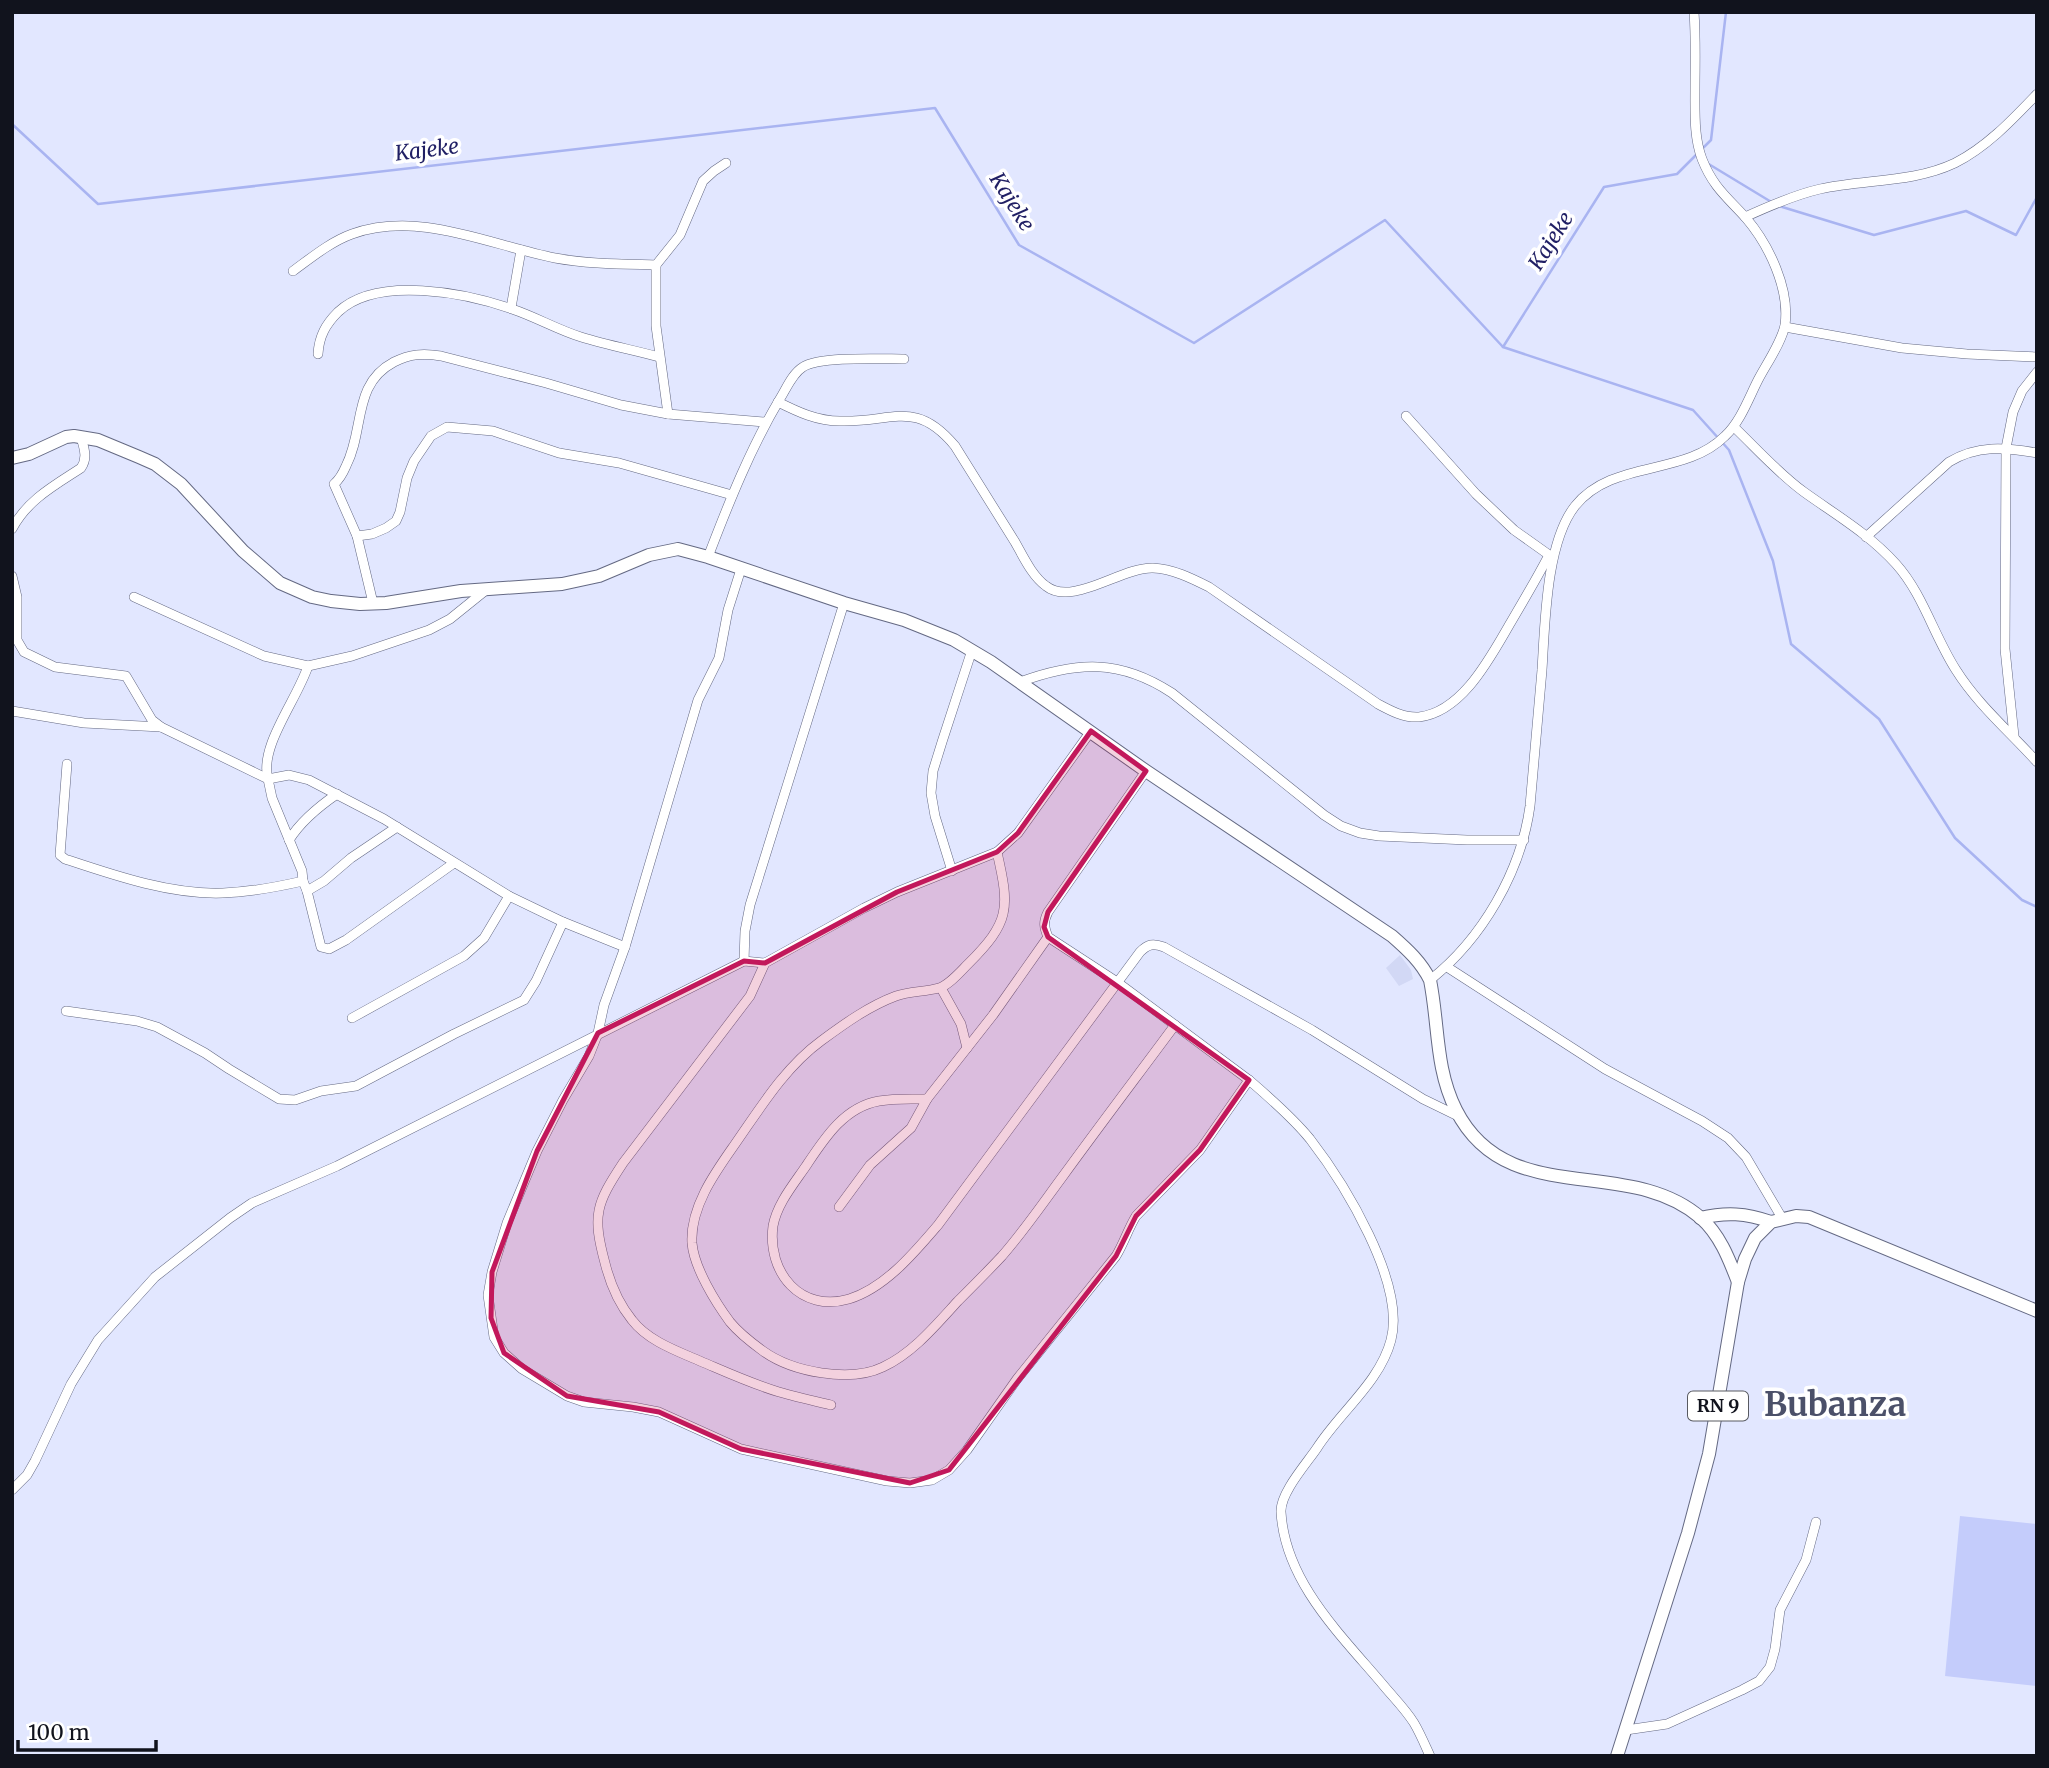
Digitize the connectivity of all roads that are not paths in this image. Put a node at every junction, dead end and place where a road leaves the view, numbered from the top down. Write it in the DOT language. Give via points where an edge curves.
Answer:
graph roads {
  1 [pos="1695,12"];
  2 [pos="2037,94"];
  3 [pos="726,163"];
  4 [pos="1745,218"];
  5 [pos="521,250"];
  6 [pos="656,265"];
  7 [pos="293,271"];
  8 [pos="511,309"];
  9 [pos="1784,327"];
  10 [pos="318,354"];
  11 [pos="659,357"];
  12 [pos="2037,357"];
  13 [pos="904,359"];
  14 [pos="2037,372"];
  15 [pos="778,402"];
  16 [pos="668,414"];
  17 [pos="1406,416"];
  18 [pos="765,422"];
  19 [pos="1734,427"];
  20 [pos="80,437"];
  21 [pos="2006,448"];
  22 [pos="2037,453"];
  23 [pos="12,458"];
  24 [pos="732,495"];
  25 [pos="12,529"];
  26 [pos="357,536"];
  27 [pos="1867,537"];
  28 [pos="1551,556"];
  29 [pos="708,557"];
  30 [pos="741,569"];
  31 [pos="12,576"];
  32 [pos="486,590"];
  33 [pos="134,597"];
  34 [pos="373,603"];
  35 [pos="844,603"];
  36 [pos="972,650"];
  37 [pos="308,666"];
  38 [pos="1020,682"];
  39 [pos="12,711"];
  40 [pos="160,727"];
  41 [pos="1091,731"];
  42 [pos="2015,737"];
  43 [pos="2037,762"];
  44 [pos="67,764"];
  45 [pos="1146,771"];
  46 [pos="268,779"];
  47 [pos="337,794"];
  48 [pos="397,827"];
  49 [pos="289,840"];
  50 [pos="1524,840"];
  51 [pos="998,852"];
  52 [pos="454,863"];
  53 [pos="952,871"];
  54 [pos="305,886"];
  55 [pos="509,896"];
  56 [pos="563,922"];
  57 [pos="1048,937"];
  58 [pos="625,947"];
  59 [pos="744,961"];
  60 [pos="765,963"];
  61 [pos="1447,967"];
  62 [pos="1430,980"];
  63 [pos="1117,982"];
  64 [pos="941,988"];
  65 [pos="66,1011"];
  66 [pos="352,1017"];
  67 [pos="1175,1025"];
  68 [pos="598,1033"];
  69 [pos="967,1048"];
  70 [pos="1249,1080"];
  71 [pos="927,1099"];
  72 [pos="1460,1117"];
  73 [pos="839,1207"];
  74 [pos="1700,1218"];
  75 [pos="1777,1220"];
  76 [pos="1738,1282"];
  77 [pos="2037,1311"];
  78 [pos="831,1405"];
  79 [pos="12,1490"];
  80 [pos="1816,1522"];
  81 [pos="1626,1730"];
  82 [pos="1430,1756"];
  83 [pos="1618,1756"];
  1 -- 4 [label="street" via="1697,141 1712,180"];
  2 -- 4 [label="street" via="2001,131 1956,163 1904,178 1820,189"];
  3 -- 6 [label="street" via="703,181 680,235"];
  4 -- 9 [label="street" via="1765,247 1779,280"];
  5 -- 6 [label="street" via="585,262"];
  5 -- 7 [label="street" via="441,229 381,228 350,235"];
  5 -- 8 [label="street"];
  6 -- 11 [label="street"];
  8 -- 10 [label="street" via="441,292 379,292 344,306 328,321"];
  8 -- 11 [label="street" via="580,337"];
  9 -- 12 [label="street" via="1912,349"];
  9 -- 19 [label="street"];
  11 -- 16 [label="street"];
  13 -- 15 [label="street" via="813,362 793,376"];
  14 -- 21 [label="street" via="2013,412"];
  15 -- 18 [label="street"];
  15 -- 28 [label="street" via="821,420 893,416 930,421 955,446 1046,587 1076,591 1133,570 1152,568 1188,576 1398,715 1418,717 1436,712 1467,689"];
  16 -- 18 [label="street"];
  16 -- 26 [label="street" via="427,353 402,358 369,385 350,458 334,484"];
  17 -- 28 [label="street" via="1476,494 1514,530"];
  18 -- 24 [label="street"];
  19 -- 27 [label="street" via="1787,479"];
  19 -- 28 [label="street" via="1696,456 1627,473 1587,493 1574,508"];
  20 -- 23 [label="main road" via="66,437"];
  20 -- 25 [label="street" via="85,463 45,491"];
  20 -- 34 [label="main road" via="155,464 280,583 312,597"];
  21 -- 22 [label="street"];
  21 -- 27 [label="street" via="1976,450 1955,458"];
  21 -- 42 [label="street" via="2005,649"];
  24 -- 26 [label="street" via="619,463 559,453 493,431 447,427 431,436 414,461 397,521"];
  24 -- 29 [label="street"];
  26 -- 34 [label="street"];
  27 -- 42 [label="street" via="1897,565 1957,672"];
  28 -- 50 [label="street"];
  29 -- 30 [label="main road"];
  29 -- 32 [label="main road" via="664,550 581,581"];
  30 -- 35 [label="main road"];
  30 -- 58 [label="street" via="727,610 719,658 698,700"];
  31 -- 40 [label="street" via="18,597 18,640 24,652 55,667 126,676"];
  32 -- 34 [label="main road"];
  32 -- 37 [label="street" via="429,630"];
  33 -- 37 [label="street" via="264,656"];
  35 -- 36 [label="main road" via="904,620"];
  35 -- 59 [label="street" via="750,905"];
  36 -- 38 [label="main road"];
  36 -- 53 [label="street" via="933,771 931,793"];
  37 -- 46 [label="street" via="268,752"];
  38 -- 41 [label="main road"];
  38 -- 50 [label="street" via="1064,669 1111,667 1134,672 1172,693 1341,826 1379,836"];
  39 -- 40 [label="street" via="84,723"];
  40 -- 46 [label="street"];
  41 -- 45 [label="main road"];
  41 -- 51 [label="street" via="1018,834"];
  42 -- 43 [label="street"];
  44 -- 54 [label="street" via="60,855 65,859 148,884 195,891"];
  45 -- 57 [label="street" via="1048,912 1044,927"];
  45 -- 62 [label="main road" via="1392,936 1412,953"];
  46 -- 47 [label="street" via="294,775"];
  46 -- 49 [label="street"];
  47 -- 48 [label="street"];
  47 -- 49 [label="street" via="316,809"];
  48 -- 52 [label="street"];
  48 -- 54 [label="street" via="324,881"];
  49 -- 54 [label="street"];
  50 -- 61 [label="street" via="1490,912"];
  51 -- 53 [label="street"];
  51 -- 64 [label="street" via="1006,901 1003,918 994,936"];
  52 -- 54 [label="street" via="329,949 321,947"];
  52 -- 55 [label="street"];
  53 -- 60 [label="street" via="864,908"];
  55 -- 56 [label="street"];
  55 -- 66 [label="street" via="484,938 464,956"];
  56 -- 58 [label="street"];
  56 -- 65 [label="street" via="524,1000 356,1086 295,1100 279,1099 157,1027"];
  57 -- 63 [label="street"];
  57 -- 69 [label="street"];
  58 -- 68 [label="street"];
  59 -- 60 [label="street"];
  59 -- 68 [label="street"];
  60 -- 78 [label="street" via="750,996 605,1191 598,1228 608,1275 619,1299 633,1322 653,1338 747,1380"];
  61 -- 62 [label="street"];
  61 -- 75 [label="street" via="1605,1069 1728,1138 1746,1157"];
  62 -- 72 [label="main road" via="1442,1075"];
  63 -- 67 [label="street"];
  63 -- 71 [label="street" via="917,1249 873,1287 852,1298 816,1301 800,1294 777,1266 773,1226 779,1206 822,1141 855,1110 877,1101"];
  63 -- 72 [label="street" via="1147,946 1164,947"];
  64 -- 67 [label="street" via="889,999 818,1043 777,1084 701,1200 692,1244 711,1292 739,1331 781,1362 837,1374 869,1372 893,1362 925,1336 1003,1254"];
  64 -- 69 [label="street" via="961,1024"];
  67 -- 70 [label="street"];
  68 -- 70 [label="street" via="537,1151 492,1272 491,1318 494,1337 504,1353 522,1369 583,1402 647,1409 741,1449 910,1483 932,1480 967,1450 1017,1379 1116,1256 1136,1216 1200,1150"];
  68 -- 79 [label="street" via="337,1166 252,1203 186,1251 155,1277 98,1340 27,1475"];
  69 -- 71 [label="street"];
  70 -- 82 [label="street" via="1308,1137 1351,1198 1383,1269 1393,1306 1391,1340 1381,1364 1328,1430 1283,1502 1292,1562 1320,1611 1413,1722"];
  71 -- 73 [label="street" via="911,1128 870,1165"];
  72 -- 74 [label="main road" via="1480,1144 1523,1169 1644,1189"];
  74 -- 75 [label="main road" via="1741,1213"];
  74 -- 76 [label="main road" via="1723,1247"];
  75 -- 76 [label="main road, RN 9" via="1762,1230 1749,1249"];
  75 -- 77 [label="main road" via="1809,1217"];
  76 -- 81 [label="main road, RN 9" via="1709,1454"];
  80 -- 81 [label="street" via="1806,1560 1780,1610 1770,1667 1759,1681 1667,1724"];
  81 -- 83 [label="main road, RN 9"];
}
